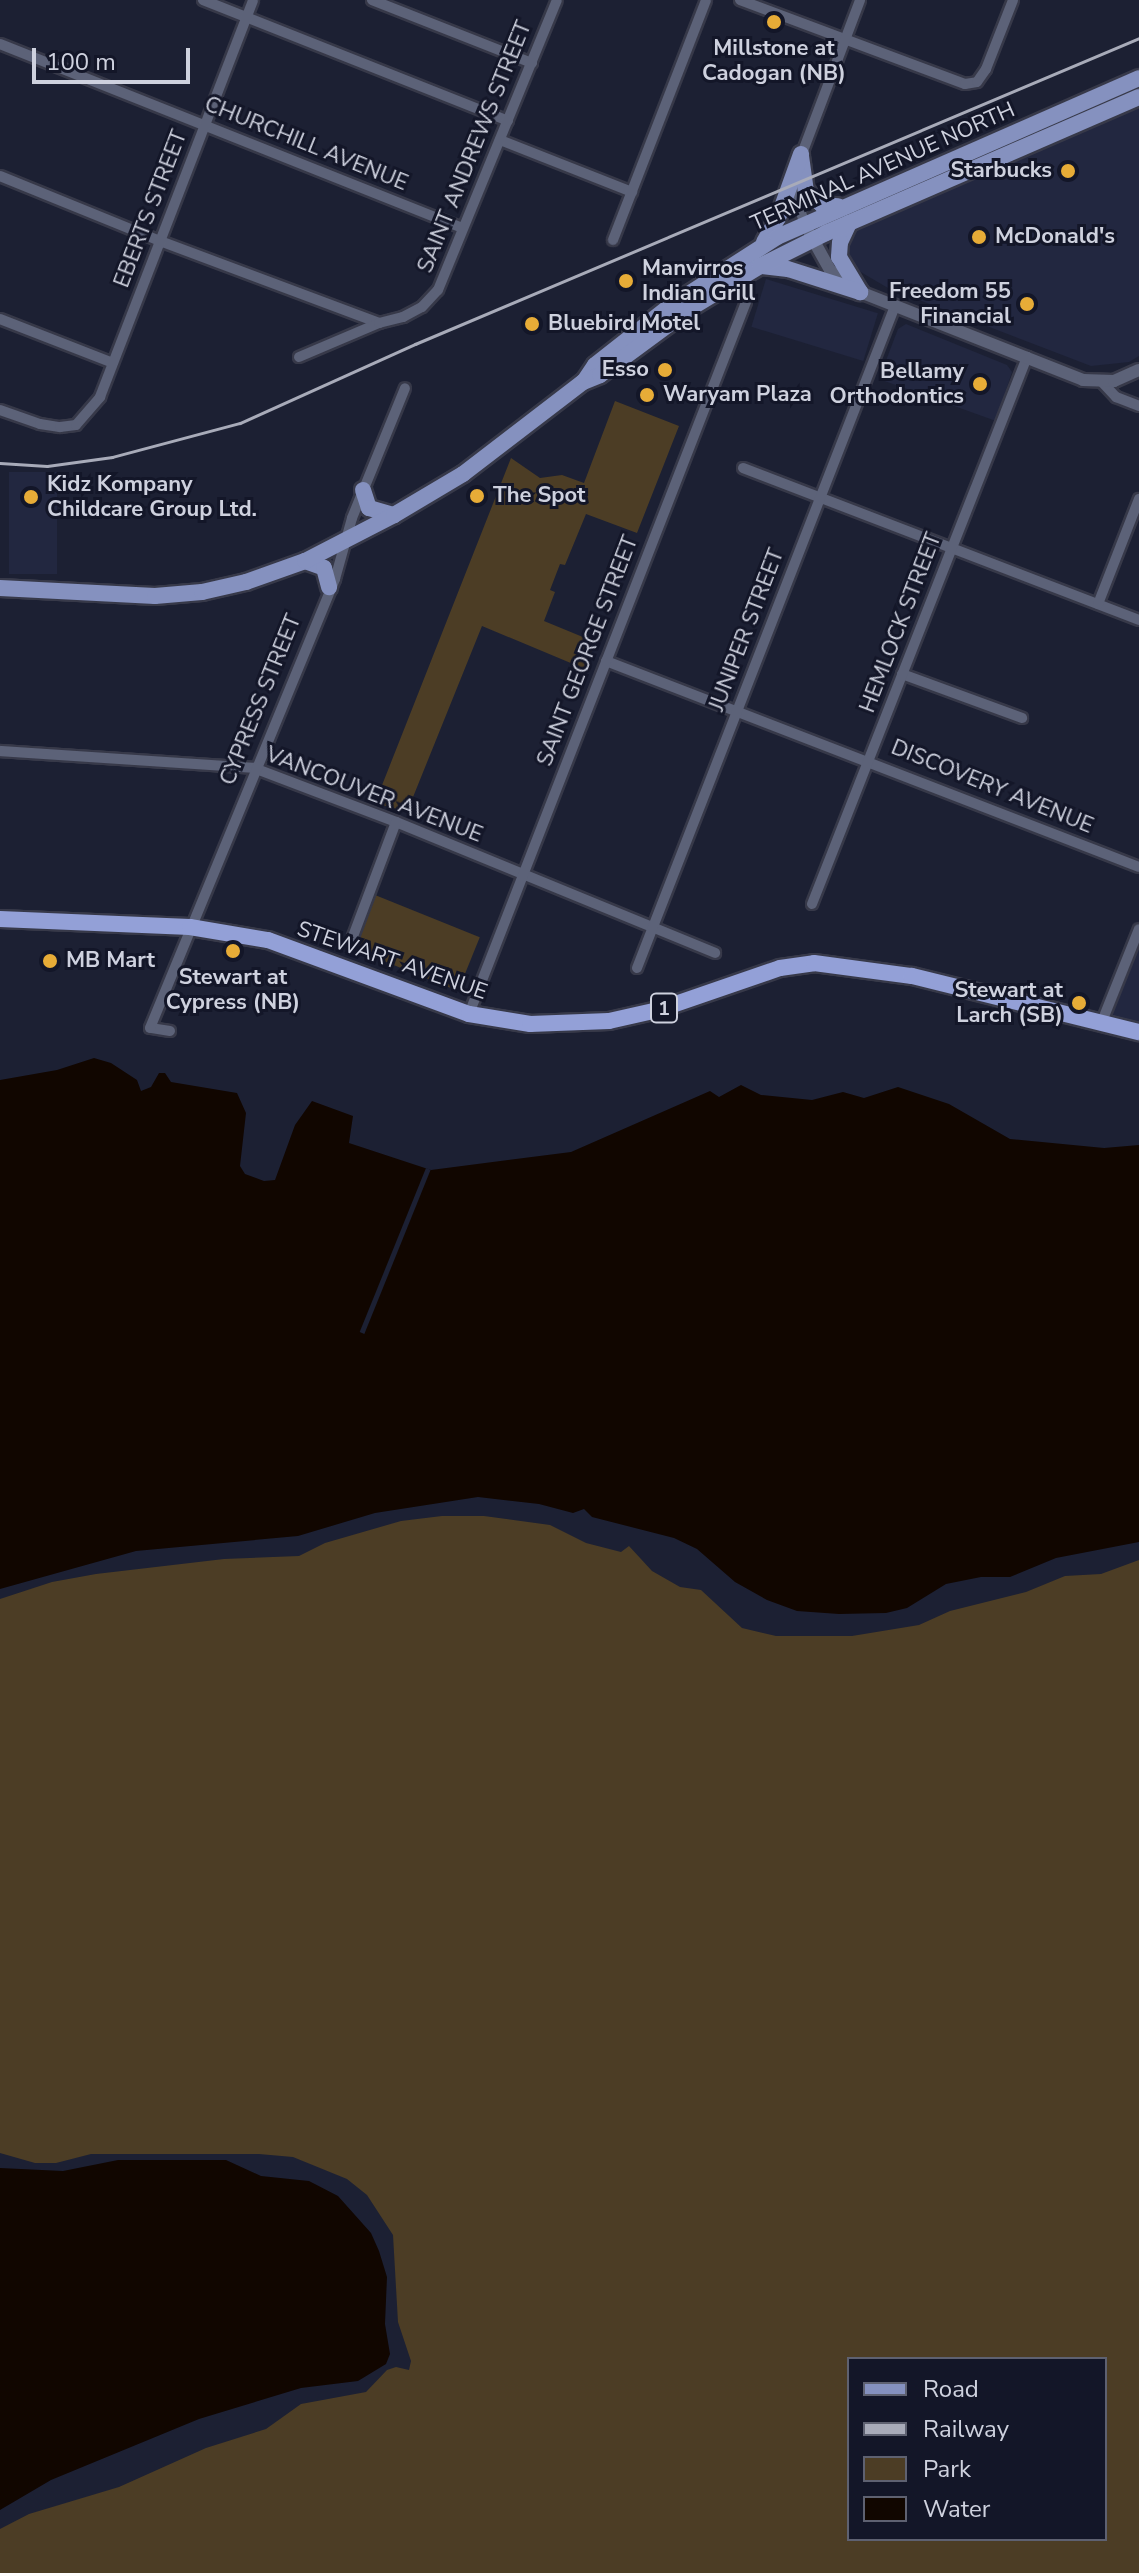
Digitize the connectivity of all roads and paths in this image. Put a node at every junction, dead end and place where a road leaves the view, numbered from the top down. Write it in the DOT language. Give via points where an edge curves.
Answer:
graph roads {
  1 [pos="203,0"];
  2 [pos="253,0"];
  3 [pos="372,0"];
  4 [pos="557,0"];
  5 [pos="706,0"];
  6 [pos="740,0"];
  7 [pos="860,0"];
  8 [pos="1013,0"];
  9 [pos="246,17"];
  10 [pos="845,40"];
  11 [pos="0,44"];
  12 [pos="532,63"];
  13 [pos="1139,78"];
  14 [pos="1139,97"];
  15 [pos="508,121"];
  16 [pos="205,125"];
  17 [pos="500,140"];
  18 [pos="801,154"];
  19 [pos="0,176"];
  20 [pos="632,192"];
  21 [pos="843,205"];
  22 [pos="804,223"];
  23 [pos="849,223"];
  24 [pos="463,228"];
  25 [pos="613,240"];
  26 [pos="812,240"];
  27 [pos="160,241"];
  28 [pos="760,246"];
  29 [pos="760,266"];
  30 [pos="860,292"];
  31 [pos="746,302"];
  32 [pos="895,306"];
  33 [pos="0,319"];
  34 [pos="379,323"];
  35 [pos="299,357"];
  36 [pos="1027,357"];
  37 [pos="113,363"];
  38 [pos="1139,370"];
  39 [pos="585,380"];
  40 [pos="1102,382"];
  41 [pos="405,388"];
  42 [pos="1139,406"];
  43 [pos="0,410"];
  44 [pos="743,468"];
  45 [pos="363,490"];
  46 [pos="819,498"];
  47 [pos="1139,499"];
  48 [pos="394,515"];
  49 [pos="347,539"];
  50 [pos="951,548"];
  51 [pos="305,561"];
  52 [pos="329,587"];
  53 [pos="0,588"];
  54 [pos="1098,604"];
  55 [pos="1139,620"];
  56 [pos="606,661"];
  57 [pos="902,674"];
  58 [pos="737,710"];
  59 [pos="1022,718"];
  60 [pos="0,751"];
  61 [pos="869,760"];
  62 [pos="254,768"];
  63 [pos="396,822"];
  64 [pos="1139,867"];
  65 [pos="522,876"];
  66 [pos="812,904"];
  67 [pos="0,919"];
  68 [pos="190,927"];
  69 [pos="653,928"];
  70 [pos="1139,929"];
  71 [pos="352,939"];
  72 [pos="715,953"];
  73 [pos="637,968"];
  74 [pos="469,1014"];
  75 [pos="1101,1024"];
  76 [pos="170,1031"];
  77 [pos="1139,1032"];
  1 -- 9 [label="street"];
  2 -- 9 [label="street, EBERTS STREET"];
  3 -- 12 [label="street"];
  4 -- 12 [label="street, SAINT ANDREWS STREET"];
  5 -- 20 [label="street"];
  6 -- 10 [label="street"];
  7 -- 10 [label="street"];
  8 -- 10 [label="street" via="977,82 965,84"];
  9 -- 15 [label="street"];
  9 -- 16 [label="street, EBERTS STREET"];
  10 -- 18 [label="street"];
  11 -- 16 [label="street, CHURCHILL AVENUE"];
  12 -- 15 [label="street, SAINT ANDREWS STREET"];
  13 -- 21 [label="main road, TERMINAL AVENUE NORTH"];
  14 -- 23 [label="main road, TERMINAL AVENUE NORTH"];
  15 -- 17 [label="street, SAINT ANDREWS STREET"];
  16 -- 24 [label="street, CHURCHILL AVENUE"];
  16 -- 27 [label="street, EBERTS STREET"];
  17 -- 20 [label="street"];
  17 -- 24 [label="street, SAINT ANDREWS STREET"];
  18 -- 21 [label="main road" via="806,191 822,205"];
  18 -- 22 [label="street" via="796,185"];
  18 -- 28 [label="main road" via="775,226"];
  19 -- 27 [label="street"];
  20 -- 25 [label="street"];
  21 -- 22 [label="main road, TERMINAL AVENUE NORTH"];
  22 -- 26 [label="street"];
  22 -- 28 [label="main road, TERMINAL AVENUE NORTH"];
  23 -- 26 [label="main road, TERMINAL AVENUE NORTH"];
  23 -- 30 [label="main road" via="839,257"];
  24 -- 34 [label="street, SAINT ANDREWS STREET" via="438,290 422,307"];
  26 -- 29 [label="main road, TERMINAL AVENUE NORTH"];
  26 -- 30 [label="street" via="830,270"];
  27 -- 34 [label="street"];
  27 -- 37 [label="street, EBERTS STREET"];
  28 -- 39 [label="main road, TERMINAL AVENUE NORTH" via="659,315 595,365"];
  29 -- 30 [label="main road" via="788,269"];
  29 -- 39 [label="main road, TERMINAL AVENUE NORTH"];
  30 -- 32 [label="street"];
  31 -- 56 [label="street, SAINT GEORGE STREET"];
  32 -- 36 [label="street"];
  32 -- 46 [label="street, JUNIPER STREET"];
  33 -- 37 [label="street"];
  34 -- 35 [label="street, SAINT ANDREWS STREET"];
  36 -- 40 [label="street" via="1083,380"];
  36 -- 50 [label="street, HEMLOCK STREET"];
  37 -- 43 [label="street, EBERTS STREET" via="100,397 76,425 40,424"];
  38 -- 40 [label="street"];
  39 -- 48 [label="main road, TERMINAL AVENUE NORTH" via="463,474"];
  40 -- 42 [label="street" via="1116,397"];
  41 -- 45 [label="street, CYPRESS STREET"];
  44 -- 46 [label="street"];
  45 -- 48 [label="main road" via="369,508"];
  45 -- 49 [label="street, CYPRESS STREET"];
  46 -- 50 [label="street"];
  46 -- 58 [label="street, JUNIPER STREET"];
  47 -- 54 [label="street"];
  48 -- 49 [label="main road, TERMINAL AVENUE NORTH"];
  49 -- 51 [label="main road, TERMINAL AVENUE NORTH"];
  49 -- 52 [label="street, CYPRESS STREET"];
  50 -- 54 [label="street"];
  50 -- 57 [label="street, HEMLOCK STREET"];
  51 -- 52 [label="main road" via="324,568"];
  51 -- 53 [label="main road, TERMINAL AVENUE NORTH" via="202,592 155,596"];
  52 -- 62 [label="street, CYPRESS STREET"];
  54 -- 55 [label="street"];
  56 -- 58 [label="street, DISCOVERY AVENUE"];
  56 -- 65 [label="street, SAINT GEORGE STREET"];
  57 -- 59 [label="street"];
  57 -- 61 [label="street, HEMLOCK STREET"];
  58 -- 61 [label="street, DISCOVERY AVENUE"];
  58 -- 69 [label="street, JUNIPER STREET"];
  60 -- 62 [label="street, VANCOUVER AVENUE"];
  61 -- 64 [label="street, DISCOVERY AVENUE"];
  61 -- 66 [label="street, HEMLOCK STREET"];
  62 -- 63 [label="street, VANCOUVER AVENUE"];
  62 -- 68 [label="street, CYPRESS STREET"];
  63 -- 65 [label="street, VANCOUVER AVENUE"];
  63 -- 71 [label="street"];
  65 -- 69 [label="street, VANCOUVER AVENUE"];
  65 -- 74 [label="street, SAINT GEORGE STREET"];
  67 -- 68 [label="highway, STEWART AVENUE / 1"];
  68 -- 74 [label="highway, STEWART AVENUE / 1" via="268,940"];
  68 -- 76 [label="street, CYPRESS STREET" via="150,1028"];
  69 -- 72 [label="street, VANCOUVER AVENUE"];
  69 -- 73 [label="street, JUNIPER STREET"];
  70 -- 75 [label="street"];
  74 -- 75 [label="highway, STEWART AVENUE / 1" via="530,1024 609,1021 780,968 814,963 912,976"];
  75 -- 77 [label="highway, STEWART AVENUE / 1"];
}
